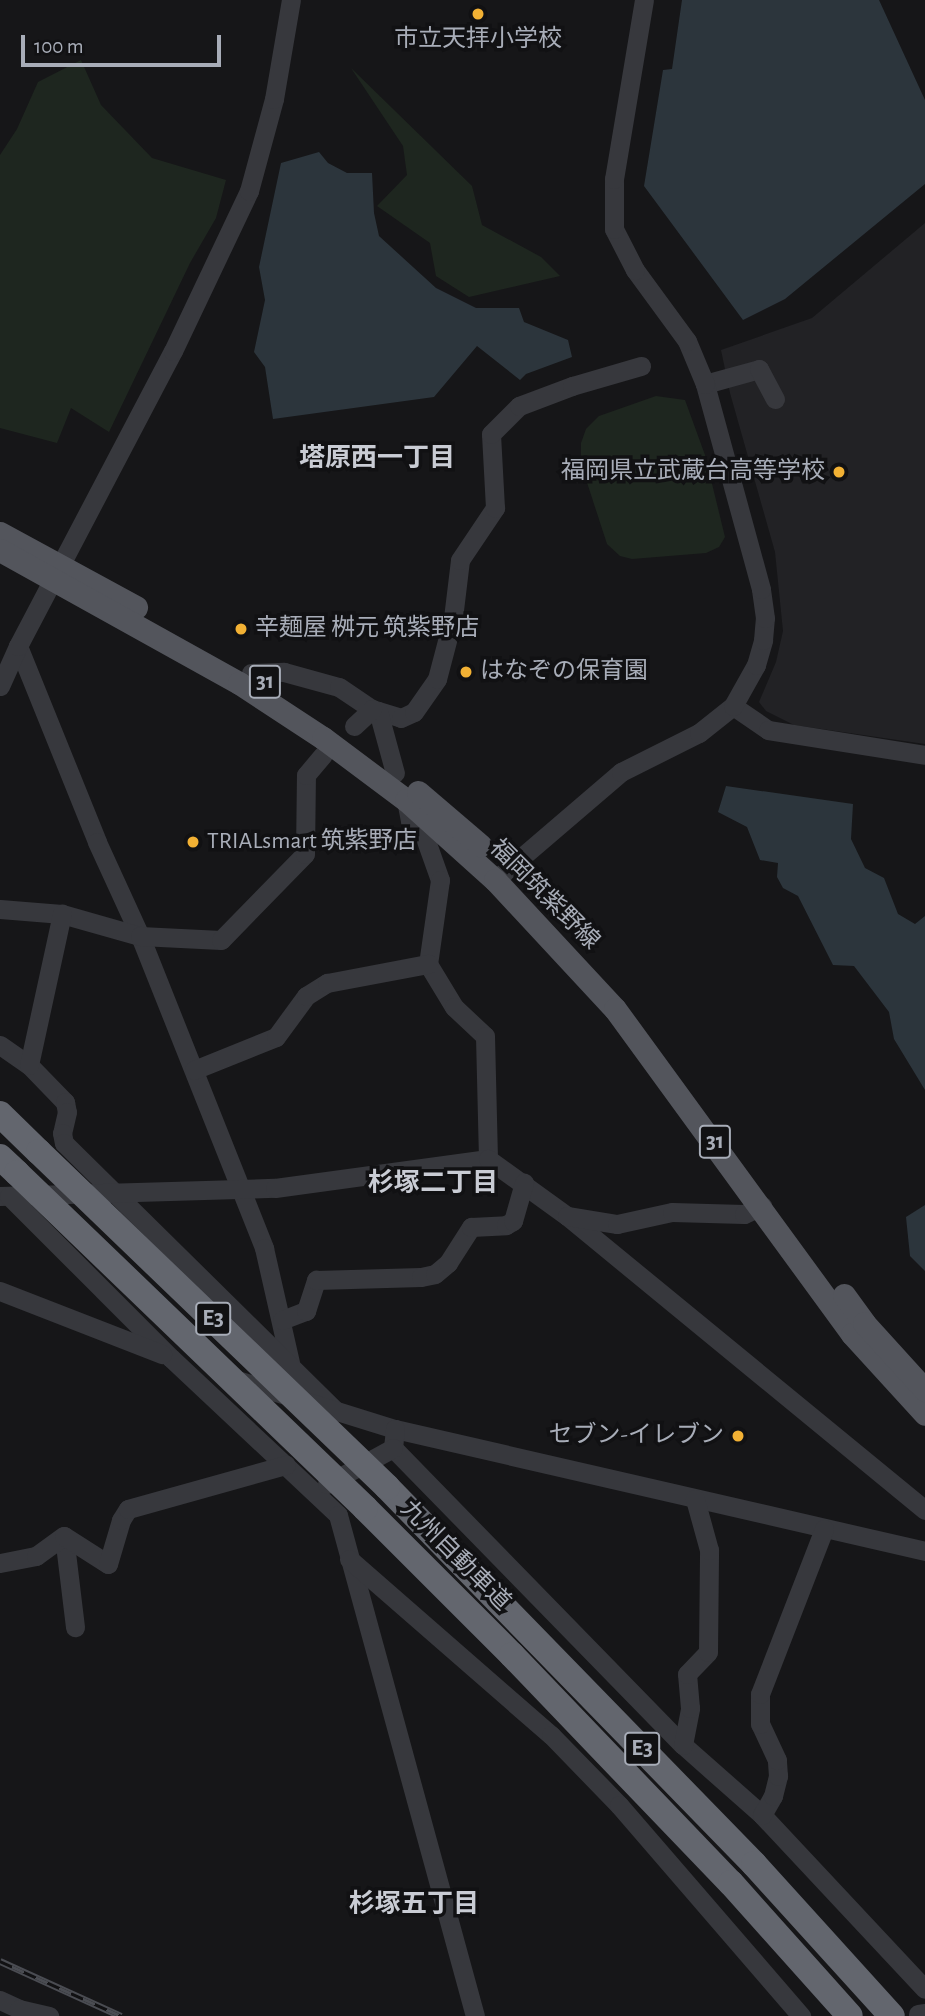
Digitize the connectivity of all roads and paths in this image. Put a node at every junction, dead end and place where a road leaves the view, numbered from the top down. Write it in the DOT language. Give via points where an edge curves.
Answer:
graph roads {
  1 [pos="291,0"];
  2 [pos="643,0"];
  3 [pos="641,366"];
  4 [pos="705,384"];
  5 [pos="775,399"];
  6 [pos="0,533"];
  7 [pos="0,551"];
  8 [pos="58,572"];
  9 [pos="18,646"];
  10 [pos="251,673"];
  11 [pos="0,686"];
  12 [pos="733,706"];
  13 [pos="375,710"];
  14 [pos="354,726"];
  15 [pos="323,755"];
  16 [pos="925,755"];
  17 [pos="396,773"];
  18 [pos="406,800"];
  19 [pos="500,874"];
  20 [pos="0,909"];
  21 [pos="62,914"];
  22 [pos="140,936"];
  23 [pos="428,964"];
  24 [pos="0,1045"];
  25 [pos="29,1065"];
  26 [pos="194,1070"];
  27 [pos="0,1114"];
  28 [pos="488,1159"];
  29 [pos="7,1180"];
  30 [pos="524,1184"];
  31 [pos="240,1189"];
  32 [pos="117,1193"];
  33 [pos="762,1206"];
  34 [pos="567,1216"];
  35 [pos="0,1291"];
  36 [pos="282,1320"];
  37 [pos="171,1358"];
  38 [pos="290,1362"];
  39 [pos="925,1390"];
  40 [pos="338,1413"];
  41 [pos="925,1414"];
  42 [pos="394,1438"];
  43 [pos="286,1465"];
  44 [pos="313,1492"];
  45 [pos="695,1499"];
  46 [pos="925,1510"];
  47 [pos="824,1529"];
  48 [pos="64,1535"];
  49 [pos="925,1551"];
  50 [pos="349,1559"];
  51 [pos="0,1563"];
  52 [pos="75,1627"];
  53 [pos="683,1745"];
  54 [pos="762,1815"];
  55 [pos="925,1989"];
  56 [pos="0,2000"];
  57 [pos="912,2014"];
  58 [pos="49,2016"];
  59 [pos="475,2016"];
  60 [pos="802,2016"];
  61 [pos="850,2016"];
  1 -- 8 [label="street" via="265,140 233,225"];
  2 -- 4 [label="street" via="614,179 614,229 635,270 687,341"];
  3 -- 13 [label="street" via="519,406 491,434 495,508 460,560 453,618 436,679 424,701 408,716"];
  4 -- 5 [label="street" via="759,369"];
  4 -- 12 [label="street" via="765,618 756,665"];
  6 -- 8 [label="main road, 福岡筑紫野線 / 31"];
  7 -- 8 [label="main road, 福岡筑紫野線 / 31"];
  8 -- 9 [label="street"];
  8 -- 10 [label="main road, 福岡筑紫野線 / 31"];
  8 -- 18 [label="main road, 福岡筑紫野線 / 31" via="323,738"];
  9 -- 11 [label="street"];
  9 -- 22 [label="street"];
  10 -- 13 [label="street" via="284,673 339,687"];
  10 -- 17 [label="main road, 福岡筑紫野線 / 31"];
  12 -- 16 [label="street" via="768,730"];
  12 -- 19 [label="street" via="699,733 621,772"];
  13 -- 14 [label="street"];
  13 -- 17 [label="street"];
  15 -- 22 [label="street" via="306,775 305,854 221,940"];
  17 -- 19 [label="main road, 福岡筑紫野線 / 31"];
  18 -- 19 [label="main road, 福岡筑紫野線 / 31"];
  18 -- 23 [label="street" via="410,821 424,835 440,880"];
  19 -- 33 [label="main road, 福岡筑紫野線 / 31" via="615,1009"];
  19 -- 39 [label="main road, 福岡筑紫野線 / 31" via="609,979 864,1323"];
  20 -- 21 [label="street"];
  21 -- 22 [label="street"];
  21 -- 25 [label="street"];
  22 -- 26 [label="street"];
  23 -- 26 [label="street" via="327,983 306,996 276,1037"];
  23 -- 28 [label="street" via="454,1007 485,1036"];
  24 -- 25 [label="street"];
  25 -- 32 [label="street" via="65,1102 64,1143"];
  26 -- 31 [label="street"];
  27 -- 57 [label="highway, 九州自動車道 / E3, bridge" via="387,1487 754,1864"];
  28 -- 30 [label="street"];
  28 -- 31 [label="street" via="312,1185"];
  29 -- 32 [label="street"];
  29 -- 37 [label="street"];
  29 -- 61 [label="highway, 九州自動車道 / E3, bridge" via="365,1508 731,1883"];
  30 -- 34 [label="street"];
  30 -- 36 [label="street" via="513,1221 471,1227 448,1263 435,1274 316,1280 306,1311"];
  31 -- 32 [label="street"];
  31 -- 36 [label="street" via="264,1248"];
  32 -- 38 [label="street"];
  33 -- 34 [label="street" via="744,1214 673,1212 617,1224"];
  33 -- 41 [label="main road, 福岡筑紫野線 / 31" via="852,1334"];
  34 -- 46 [label="street"];
  35 -- 37 [label="street"];
  36 -- 38 [label="street"];
  37 -- 40 [label="street"];
  37 -- 43 [label="street"];
  38 -- 40 [label="street"];
  40 -- 42 [label="street"];
  42 -- 44 [label="street"];
  42 -- 45 [label="street"];
  42 -- 53 [label="street"];
  43 -- 44 [label="street"];
  43 -- 48 [label="street" via="128,1509 108,1563"];
  44 -- 50 [label="street" via="338,1514"];
  45 -- 47 [label="street"];
  45 -- 53 [label="street" via="709,1550 708,1652 687,1674 690,1708"];
  47 -- 49 [label="street"];
  47 -- 54 [label="street" via="760,1694 760,1724 777,1760 778,1776"];
  48 -- 51 [label="street" via="36,1556"];
  48 -- 52 [label="street"];
  50 -- 59 [label="street"];
  50 -- 60 [label="street" via="551,1735 619,1805"];
  53 -- 54 [label="street"];
  54 -- 55 [label="street"];
  56 -- 58 [label="street" via="19,2010"];
}
